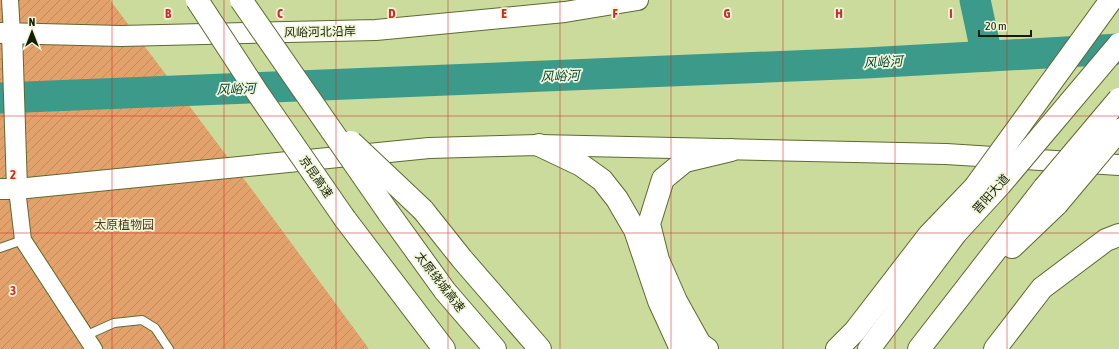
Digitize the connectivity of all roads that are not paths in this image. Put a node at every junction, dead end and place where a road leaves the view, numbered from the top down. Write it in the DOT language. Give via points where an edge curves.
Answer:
graph roads {
  1 [pos="10,0"];
  2 [pos="197,0"];
  3 [pos="241,0"];
  4 [pos="638,0"];
  5 [pos="1111,0"];
  6 [pos="6,33"];
  7 [pos="1119,44"];
  8 [pos="1119,99"];
  9 [pos="320,112"];
  10 [pos="1119,130"];
  11 [pos="539,145"];
  12 [pos="731,150"];
  13 [pos="1119,165"];
  14 [pos="11,184"];
  15 [pos="975,187"];
  16 [pos="1050,196"];
  17 [pos="956,233"];
  18 [pos="1119,235"];
  19 [pos="23,240"];
  20 [pos="0,248"];
  21 [pos="89,342"];
  22 [pos="170,349"];
  23 [pos="444,349"];
  24 [pos="495,349"];
  25 [pos="540,349"];
  26 [pos="681,349"];
  27 [pos="707,349"];
  28 [pos="837,349"];
  29 [pos="869,349"];
  30 [pos="919,349"];
  31 [pos="995,349"];
  1 -- 6 [label="street"];
  2 -- 23 [label="highway, 京昆高速, bridge" via="345,219"];
  3 -- 9 [label="highway, bridge"];
  4 -- 6 [label="street, 风峪河北沿岸" via="566,12 376,30 121,36"];
  5 -- 15 [label="highway, bridge"];
  6 -- 14 [label="street" via="12,57"];
  7 -- 17 [label="highway, 晋阳大道, bridge"];
  8 -- 16 [label="highway, bridge"];
  9 -- 24 [label="highway, 太原绕城高速, bridge" via="445,291"];
  9 -- 25 [label="highway, bridge" via="423,210"];
  10 -- 16 [label="highway, bridge"];
  11 -- 12 [label="street"];
  11 -- 14 [label="street" via="429,148"];
  11 -- 26 [label="highway" via="581,165 602,180 617,199 635,230 659,301"];
  12 -- 13 [label="street" via="946,154"];
  12 -- 27 [label="highway" via="685,161 664,179 649,224 658,260 676,301 700,344"];
  14 -- 19 [label="street"];
  15 -- 17 [label="highway"];
  15 -- 28 [label="highway" via="929,235 855,331"];
  16 -- 30 [label="highway" via="958,299"];
  17 -- 29 [label="highway, 晋阳大道"];
  18 -- 31 [label="highway" via="1106,240 1042,288"];
  19 -- 20 [label="lane"];
  19 -- 21 [label="street"];
  21 -- 22 [label="lane" via="114,323 142,320 155,328"];
}
